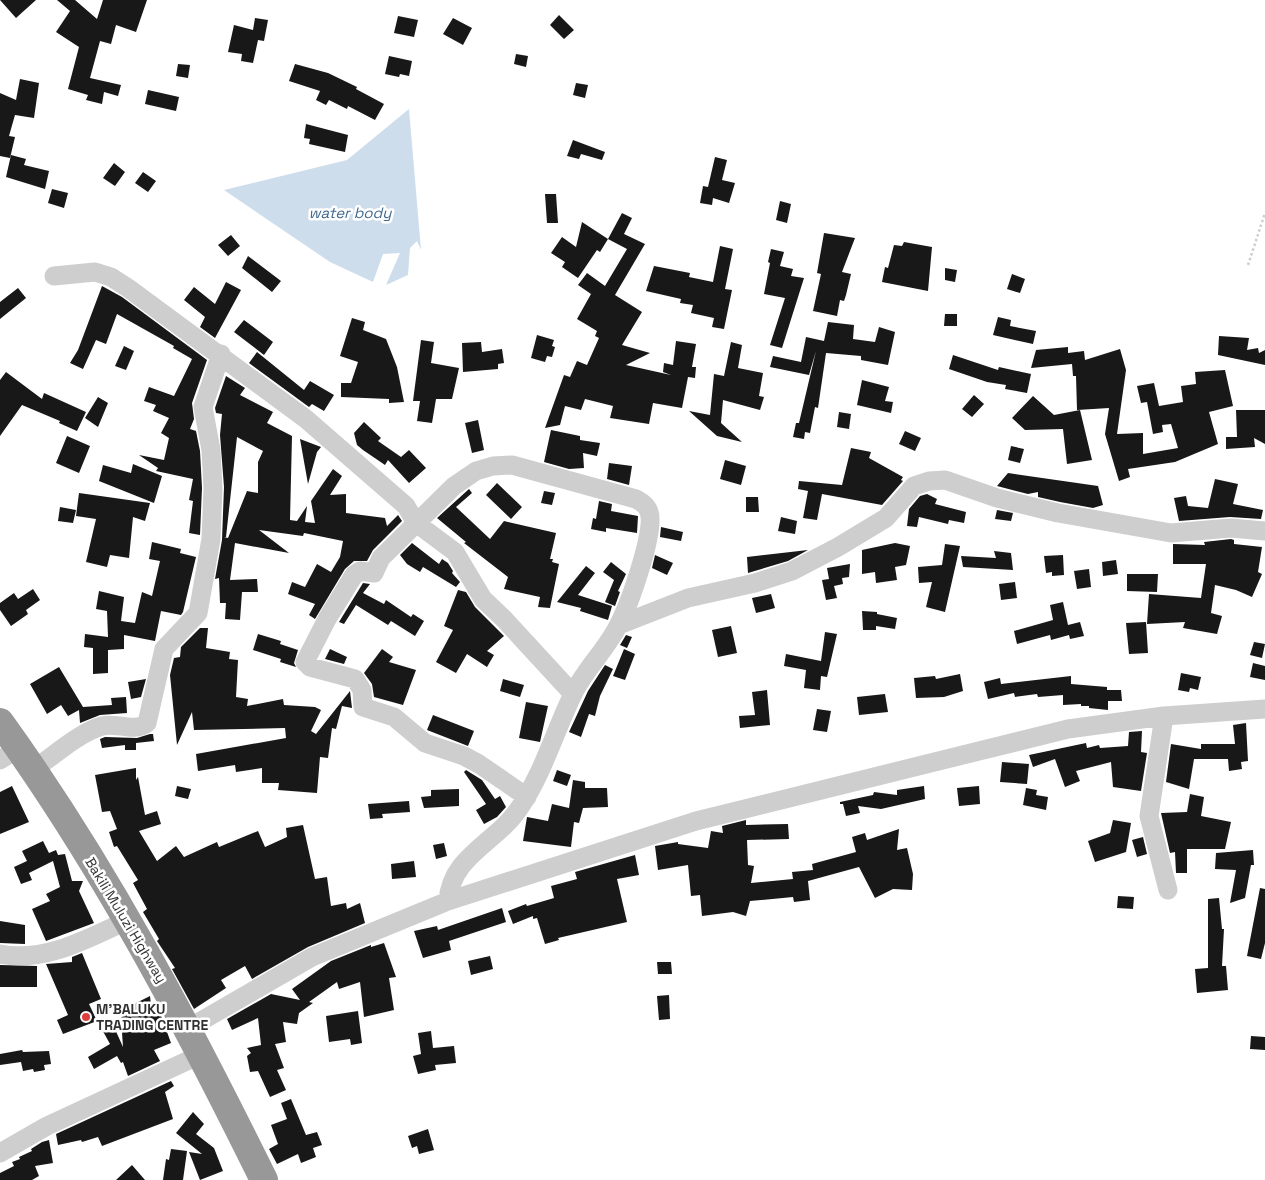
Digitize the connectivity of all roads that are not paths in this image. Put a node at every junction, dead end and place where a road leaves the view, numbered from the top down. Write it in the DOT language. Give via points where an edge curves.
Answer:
graph roads {
  1 [pos="54,276"];
  2 [pos="221,354"];
  3 [pos="416,523"];
  4 [pos="1265,531"];
  5 [pos="619,625"];
  6 [pos="573,694"];
  7 [pos="1265,709"];
  8 [pos="1164,716"];
  9 [pos="0,722"];
  10 [pos="17,760"];
  11 [pos="527,797"];
  12 [pos="1168,890"];
  13 [pos="448,901"];
  14 [pos="128,920"];
  15 [pos="0,954"];
  16 [pos="189,1028"];
  17 [pos="202,1054"];
  18 [pos="0,1153"];
  19 [pos="264,1180"];
  1 -- 2 [label="street" via="95,272 111,278"];
  2 -- 3 [label="street" via="377,479 406,506"];
  2 -- 10 [label="street" via="203,407 214,488 211,540 198,613 164,649 147,723 136,728 111,724 96,728"];
  3 -- 5 [label="street" via="454,486 476,471 493,466 512,465 636,499 649,512 650,525 644,556"];
  3 -- 6 [label="street" via="455,552 492,610"];
  3 -- 11 [label="street" via="381,558 374,573 360,571 354,575 305,662 310,667 355,679 362,690 363,707 394,717 425,744 464,756"];
  4 -- 5 [label="street" via="1231,528 1171,533 1058,513 997,498 944,480 929,481 914,486 886,518 792,571 688,598"];
  5 -- 6 [label="street"];
  6 -- 11 [label="street"];
  7 -- 8 [label="street"];
  8 -- 12 [label="street" via="1149,816"];
  8 -- 13 [label="street" via="1046,733 818,789 679,826"];
  9 -- 10 [label="highway, Bakili Muluzi Highway"];
  10 -- 14 [label="highway, Bakili Muluzi Highway"];
  11 -- 13 [label="street" via="511,819 462,864 450,883"];
  13 -- 16 [label="street" via="312,957"];
  14 -- 15 [label="street" via="91,938 42,955"];
  14 -- 16 [label="highway, Bakili Muluzi Highway"];
  16 -- 17 [label="highway, Bakili Muluzi Highway"];
  17 -- 18 [label="street" via="47,1126"];
  17 -- 19 [label="highway, Bakili Muluzi Highway"];
}
